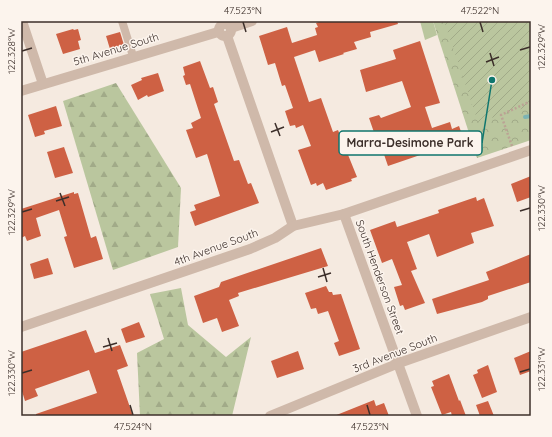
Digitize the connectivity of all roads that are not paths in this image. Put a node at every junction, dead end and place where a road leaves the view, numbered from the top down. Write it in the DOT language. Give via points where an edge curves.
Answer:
graph roads {
  1 [pos="22,21"];
  2 [pos="122,21"];
  3 [pos="252,21"];
  4 [pos="224,28"];
  5 [pos="133,56"];
  6 [pos="43,84"];
  7 [pos="21,91"];
  8 [pos="531,150"];
  9 [pos="344,214"];
  10 [pos="293,226"];
  11 [pos="531,317"];
  12 [pos="21,327"];
  13 [pos="399,363"];
  14 [pos="270,416"];
  15 [pos="417,416"];
  1 -- 6 [label="street"];
  2 -- 5 [label="lane"];
  3 -- 4 [label="street, 5th Avenue South"];
  4 -- 5 [label="street, 5th Avenue South"];
  4 -- 10 [label="street"];
  5 -- 6 [label="street, 5th Avenue South"];
  6 -- 7 [label="street, 5th Avenue South"];
  8 -- 9 [label="street, 4th Avenue South"];
  9 -- 10 [label="street, 4th Avenue South"];
  9 -- 13 [label="street, South Henderson Street"];
  10 -- 12 [label="street, 4th Avenue South" via="250,249"];
  11 -- 13 [label="street, 3rd Avenue South"];
  13 -- 14 [label="street, 3rd Avenue South"];
  13 -- 15 [label="street, South Henderson Street"];
}
